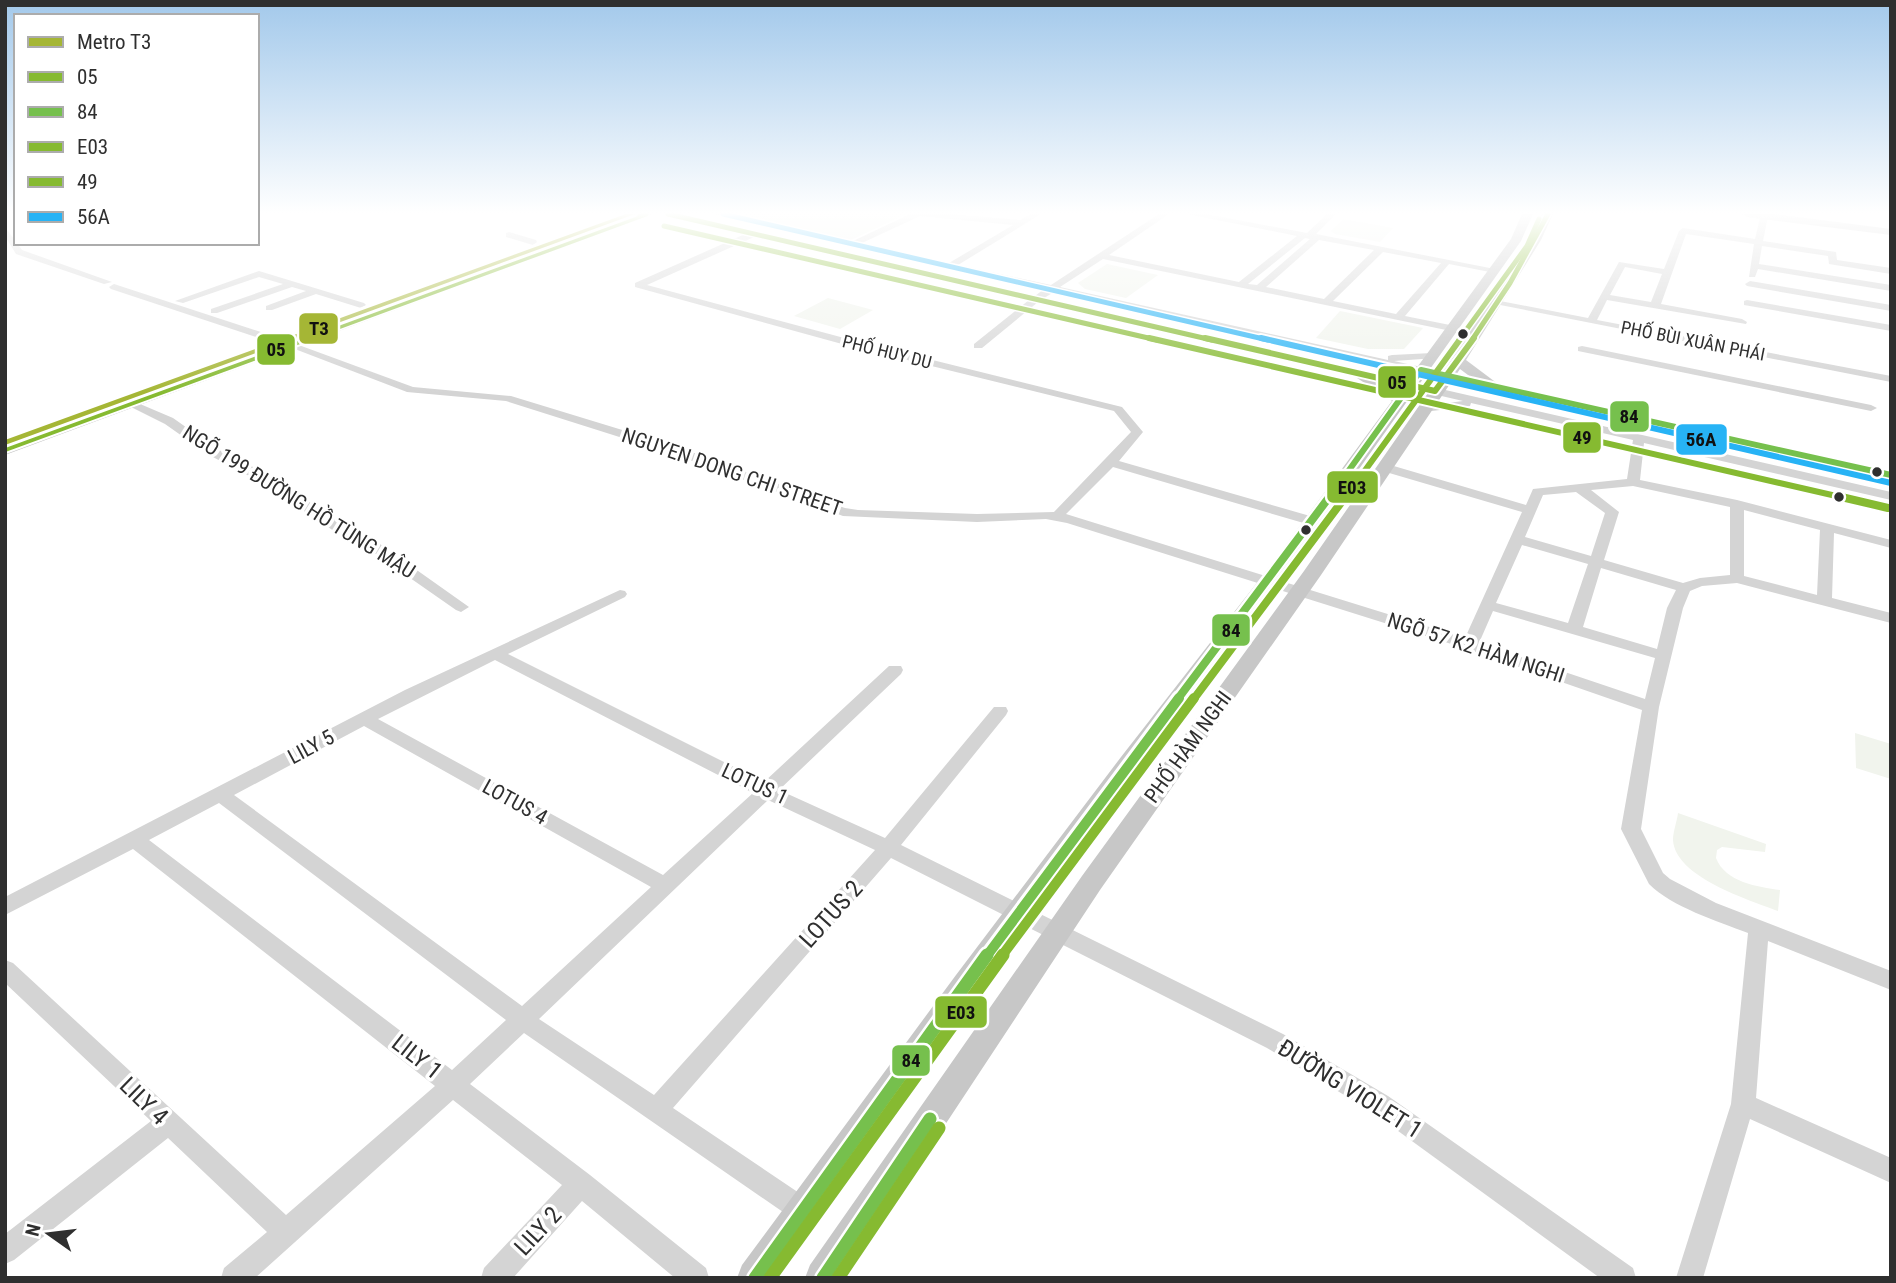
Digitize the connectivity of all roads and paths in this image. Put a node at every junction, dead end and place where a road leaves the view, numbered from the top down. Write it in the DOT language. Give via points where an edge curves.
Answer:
graph roads {
  1 [pos="81,274"];
  2 [pos="446,274"];
  3 [pos="486,274"];
  4 [pos="663,274"];
  5 [pos="931,274"];
  6 [pos="985,274"];
  7 [pos="1074,274"];
  8 [pos="1187,274"];
  9 [pos="1257,274"];
  10 [pos="1274,274"];
  11 [pos="1355,274"];
  12 [pos="1436,274"];
  13 [pos="1491,274"];
  14 [pos="1513,274"];
  15 [pos="1617,274"];
  16 [pos="1667,274"];
  17 [pos="1753,274"];
  18 [pos="1804,274"];
  19 [pos="292,284"];
  20 [pos="1750,284"];
  21 [pos="1241,285"];
  22 [pos="1891,288"];
  23 [pos="1052,289"];
  24 [pos="1259,289"];
  25 [pos="316,291"];
  26 [pos="1605,297"];
  27 [pos="150,298"];
  28 [pos="1038,298"];
  29 [pos="180,301"];
  30 [pos="1326,302"];
  31 [pos="1495,303"];
  32 [pos="1747,303"];
  33 [pos="364,304"];
  34 [pos="1655,306"];
  35 [pos="269,308"];
  36 [pos="1891,308"];
  37 [pos="389,310"];
  38 [pos="1399,317"];
  39 [pos="1591,321"];
  40 [pos="1451,328"];
  41 [pos="1891,328"];
  42 [pos="1739,336"];
  43 [pos="269,338"];
  44 [pos="292,346"];
  45 [pos="978,346"];
  46 [pos="1582,349"];
  47 [pos="1432,356"];
  48 [pos="1370,359"];
  49 [pos="1458,361"];
  50 [pos="1421,370"];
  51 [pos="1359,373"];
  52 [pos="1446,376"];
  53 [pos="1891,379"];
  54 [pos="1410,385"];
  55 [pos="1493,387"];
  56 [pos="1399,399"];
  57 [pos="1429,400"];
  58 [pos="1488,403"];
  59 [pos="133,404"];
  60 [pos="1871,408"];
  61 [pos="46,417"];
  62 [pos="66,428"];
  63 [pos="5,432"];
  64 [pos="1639,438"];
  65 [pos="5,449"];
  66 [pos="1112,463"];
  67 [pos="1383,467"];
  68 [pos="1891,475"];
  69 [pos="1633,482"];
  70 [pos="1578,487"];
  71 [pos="1891,496"];
  72 [pos="1737,505"];
  73 [pos="1529,510"];
  74 [pos="1058,516"];
  75 [pos="1312,521"];
  76 [pos="1826,527"];
  77 [pos="1517,540"];
  78 [pos="1891,544"];
  79 [pos="1598,563"];
  80 [pos="1737,579"];
  81 [pos="1267,581"];
  82 [pos="1684,587"];
  83 [pos="1300,591"];
  84 [pos="620,594"];
  85 [pos="1824,601"];
  86 [pos="1488,605"];
  87 [pos="461,607"];
  88 [pos="1891,618"];
  89 [pos="1574,630"];
  90 [pos="1470,645"];
  91 [pos="494,653"];
  92 [pos="1664,656"];
  93 [pos="895,670"];
  94 [pos="1651,707"];
  95 [pos="1000,711"];
  96 [pos="365,719"];
  97 [pos="767,792"];
  98 [pos="221,795"];
  99 [pos="135,840"];
  100 [pos="886,849"];
  101 [pos="666,886"];
  102 [pos="5,907"];
  103 [pos="1018,913"];
  104 [pos="1759,927"];
  105 [pos="1057,934"];
  106 [pos="5,969"];
  107 [pos="1891,981"];
  108 [pos="523,1020"];
  109 [pos="453,1085"];
  110 [pos="1743,1104"];
  111 [pos="655,1111"];
  112 [pos="168,1123"];
  113 [pos="1891,1171"];
  114 [pos="581,1184"];
  115 [pos="805,1212"];
  116 [pos="285,1231"];
  117 [pos="5,1251"];
  118 [pos="1619,1275"];
  119 [pos="234,1278"];
  120 [pos="494,1278"];
  121 [pos="696,1278"];
  122 [pos="755,1278"];
  123 [pos="823,1278"];
  124 [pos="1689,1278"];
  1 -- 27 [label="street"];
  2 -- 33 [label="highway"];
  3 -- 37 [label="highway"];
  4 -- 66 [label="street, PHỐ HUY DU" via="638,285 1118,409 1137,432"];
  5 -- 28 [label="street"];
  6 -- 23 [label="street"];
  7 -- 23 [label="street"];
  8 -- 21 [label="street"];
  9 -- 21 [label="street"];
  10 -- 24 [label="street"];
  11 -- 30 [label="street"];
  12 -- 38 [label="street"];
  13 -- 40 [label="main road, PHỐ HÀM NGHI"];
  14 -- 31 [label="main road, PHỐ HÀM NGHI"];
  15 -- 26 [label="street"];
  16 -- 34 [label="street"];
  17 -- 20 [label="street"];
  18 -- 22 [label="street"];
  19 -- 25 [label="street"];
  19 -- 29 [label="street" via="259,274"];
  19 -- 29 [label="street" via="217,312"];
  20 -- 32 [label="street"];
  20 -- 36 [label="street"];
  21 -- 24 [label="street"];
  23 -- 28 [label="street"];
  23 -- 48 [label="street"];
  24 -- 30 [label="street"];
  25 -- 33 [label="street"];
  25 -- 35 [label="street"];
  26 -- 34 [label="street"];
  26 -- 39 [label="street"];
  27 -- 29 [label="street"];
  27 -- 43 [label="street"];
  28 -- 45 [label="street"];
  28 -- 51 [label="street"];
  30 -- 38 [label="street"];
  31 -- 39 [label="street, PHỐ BÙI XUÂN PHÁI"];
  31 -- 49 [label="main road, PHỐ HÀM NGHI"];
  32 -- 41 [label="street"];
  32 -- 42 [label="street"];
  33 -- 37 [label="highway"];
  33 -- 43 [label="highway"];
  34 -- 42 [label="street"];
  37 -- 44 [label="highway"];
  38 -- 40 [label="street"];
  39 -- 42 [label="street, PHỐ BÙI XUÂN PHÁI"];
  40 -- 47 [label="main road, PHỐ HÀM NGHI"];
  42 -- 53 [label="street, PHỐ BÙI XUÂN PHÁI"];
  43 -- 44 [label="highway"];
  43 -- 61 [label="highway"];
  44 -- 59 [label="highway"];
  44 -- 74 [label="street, NGUYEN DONG CHI STREET" via="411,390 507,398 674,450 843,512"];
  46 -- 60 [label="street"];
  47 -- 48 [label="street"];
  47 -- 50 [label="main road, PHỐ HÀM NGHI"];
  48 -- 50 [label="street"];
  49 -- 52 [label="main road, PHỐ HÀM NGHI"];
  49 -- 55 [label="main road"];
  50 -- 52 [label="street"];
  50 -- 54 [label="main road, PHỐ HÀM NGHI"];
  51 -- 54 [label="street"];
  51 -- 56 [label="main road"];
  52 -- 55 [label="street"];
  52 -- 57 [label="main road, PHỐ HÀM NGHI"];
  54 -- 56 [label="main road, PHỐ HÀM NGHI"];
  54 -- 57 [label="street"];
  55 -- 68 [label="street"];
  56 -- 75 [label="main road, PHỐ HÀM NGHI"];
  57 -- 58 [label="street"];
  57 -- 58 [label="street"];
  57 -- 67 [label="main road, PHỐ HÀM NGHI"];
  58 -- 64 [label="street"];
  59 -- 62 [label="highway"];
  59 -- 87 [label="street, NGÕ 199 ĐƯỜNG HỒ TÙNG MẬU" via="262,477"];
  61 -- 62 [label="highway"];
  61 -- 63 [label="highway"];
  62 -- 65 [label="highway"];
  64 -- 69 [label="street"];
  64 -- 71 [label="street"];
  66 -- 74 [label="street, PHỐ HUY DU"];
  66 -- 75 [label="street"];
  67 -- 73 [label="street"];
  67 -- 83 [label="main road, PHỐ HÀM NGHI"];
  69 -- 70 [label="street"];
  69 -- 72 [label="street"];
  70 -- 73 [label="street" via="1538,492"];
  70 -- 79 [label="street" via="1612,512"];
  72 -- 76 [label="street"];
  72 -- 80 [label="street"];
  73 -- 77 [label="street"];
  74 -- 81 [label="street, NGUYEN DONG CHI STREET"];
  75 -- 81 [label="main road, PHỐ HÀM NGHI"];
  76 -- 78 [label="street"];
  76 -- 85 [label="street"];
  77 -- 79 [label="street"];
  77 -- 86 [label="street"];
  79 -- 82 [label="street"];
  79 -- 89 [label="street"];
  80 -- 82 [label="street"];
  80 -- 85 [label="street"];
  81 -- 83 [label="street, NGUYEN DONG CHI STREET"];
  81 -- 103 [label="main road, PHỐ HÀM NGHI"];
  82 -- 92 [label="street"];
  83 -- 90 [label="street, NGÕ 57 K2 HÀM NGHI"];
  83 -- 105 [label="main road, PHỐ HÀM NGHI"];
  84 -- 91 [label="street, LILY 5"];
  85 -- 88 [label="street"];
  86 -- 89 [label="street"];
  86 -- 90 [label="street"];
  89 -- 92 [label="street"];
  90 -- 94 [label="street, NGÕ 57 K2 HÀM NGHI"];
  91 -- 96 [label="street, LILY 5"];
  91 -- 97 [label="street, LOTUS 1"];
  92 -- 94 [label="street"];
  93 -- 97 [label="street"];
  94 -- 104 [label="street" via="1631,829 1663,885 1709,909"];
  95 -- 100 [label="street, LOTUS 2"];
  96 -- 98 [label="street, LILY 5"];
  96 -- 101 [label="street, LOTUS 4"];
  97 -- 100 [label="street, LOTUS 1"];
  97 -- 101 [label="street"];
  98 -- 99 [label="street, LILY 5"];
  98 -- 108 [label="street"];
  99 -- 102 [label="street, LILY 5"];
  99 -- 109 [label="street, LILY 1"];
  100 -- 103 [label="street, LOTUS 1"];
  100 -- 111 [label="street, LOTUS 2"];
  101 -- 108 [label="street"];
  103 -- 105 [label="street, ĐƯỜNG VIOLET 1"];
  103 -- 115 [label="main road, PHỐ HÀM NGHI"];
  104 -- 107 [label="street"];
  104 -- 110 [label="street"];
  105 -- 118 [label="street, ĐƯỜNG VIOLET 1" via="1275,1041 1380,1104"];
  105 -- 123 [label="main road, PHỐ HÀM NGHI"];
  106 -- 112 [label="street, LILY 4"];
  108 -- 109 [label="street"];
  108 -- 111 [label="street"];
  109 -- 114 [label="street, LILY 1"];
  109 -- 116 [label="street"];
  110 -- 113 [label="street"];
  110 -- 124 [label="street"];
  111 -- 115 [label="street"];
  112 -- 116 [label="street, LILY 4"];
  112 -- 117 [label="street"];
  114 -- 120 [label="street, LILY 2"];
  114 -- 121 [label="street, LILY 1"];
  115 -- 122 [label="main road, PHỐ HÀM NGHI"];
  116 -- 119 [label="street"];
}
